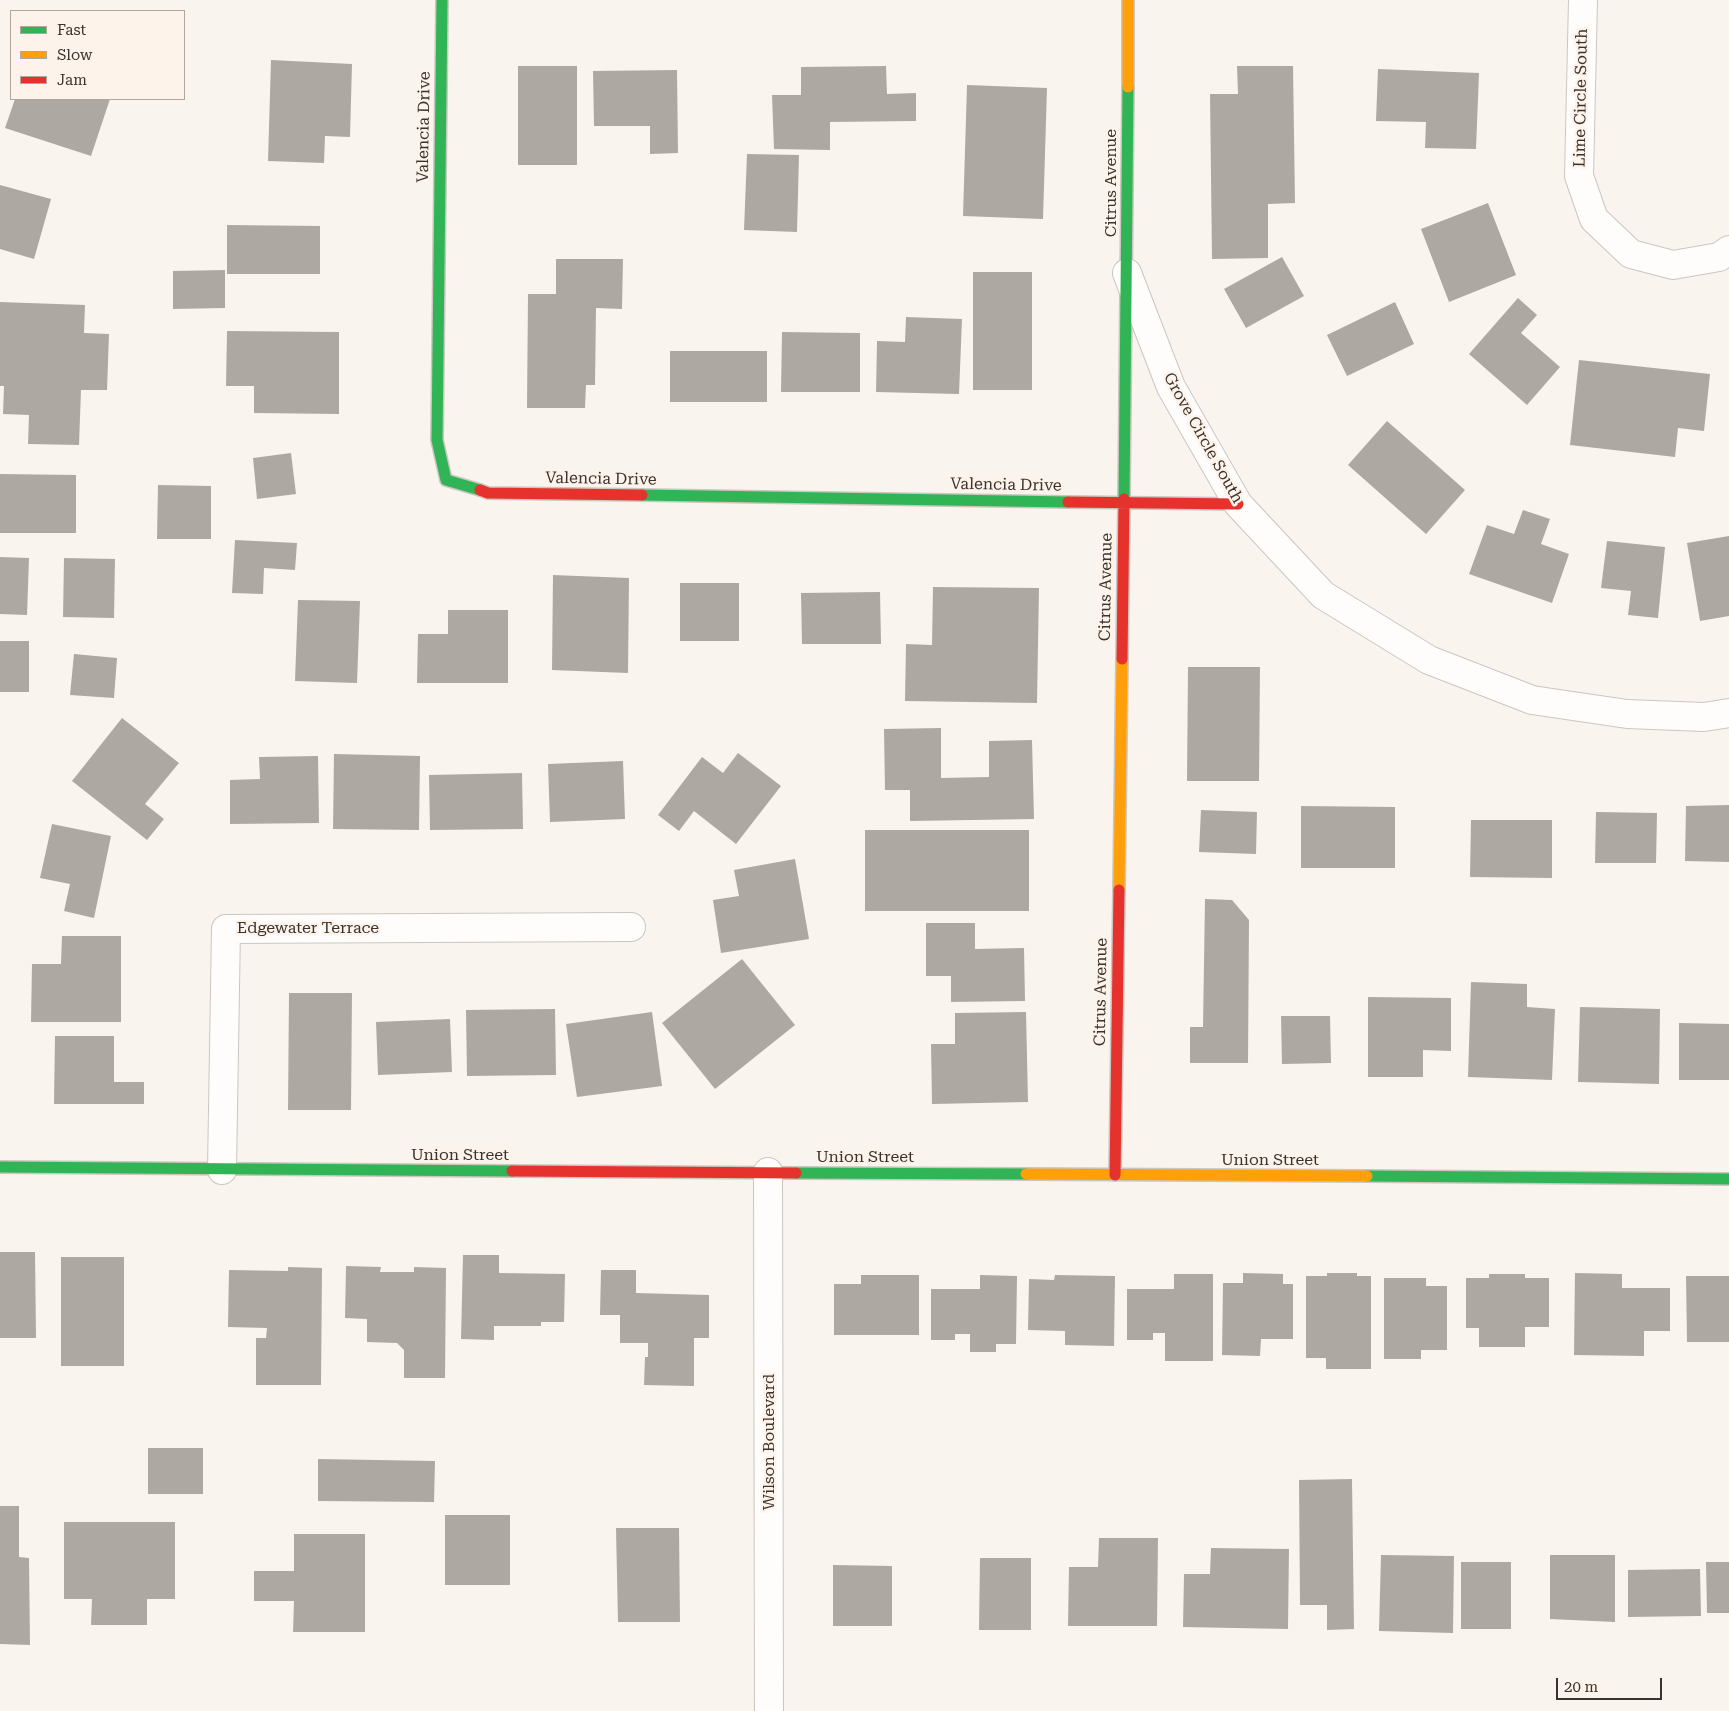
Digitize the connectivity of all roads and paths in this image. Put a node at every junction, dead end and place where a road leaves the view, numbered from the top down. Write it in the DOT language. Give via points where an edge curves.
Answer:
graph roads {
  1 [pos="442,0"];
  2 [pos="1128,0"];
  3 [pos="1583,0"];
  4 [pos="1729,250"];
  5 [pos="1127,272"];
  6 [pos="1124,502"];
  7 [pos="1238,504"];
  8 [pos="1729,713"];
  9 [pos="631,927"];
  10 [pos="0,1167"];
  11 [pos="222,1170"];
  12 [pos="768,1172"];
  13 [pos="1115,1175"];
  14 [pos="1729,1179"];
  15 [pos="769,1711"];
  1 -- 6 [label="street, Valencia Drive" via="437,440 446,480 488,493"];
  2 -- 5 [label="street, Citrus Avenue"];
  3 -- 4 [label="street, Lime Circle South" via="1579,176 1594,220 1631,254 1673,265 1720,256"];
  5 -- 6 [label="street, Citrus Avenue"];
  5 -- 7 [label="street, Grove Circle South" via="1171,387"];
  6 -- 7 [label="street, Valencia Drive"];
  6 -- 13 [label="street, Citrus Avenue"];
  7 -- 8 [label="street, Grove Circle South" via="1323,595 1428,660 1532,700 1627,714 1704,717"];
  9 -- 11 [label="street, Edgewater Terrace" via="226,928"];
  10 -- 11 [label="street, Union Street"];
  11 -- 12 [label="street, Union Street"];
  12 -- 13 [label="street, Union Street"];
  12 -- 15 [label="street, Wilson Boulevard"];
  13 -- 14 [label="street, Union Street"];
}
